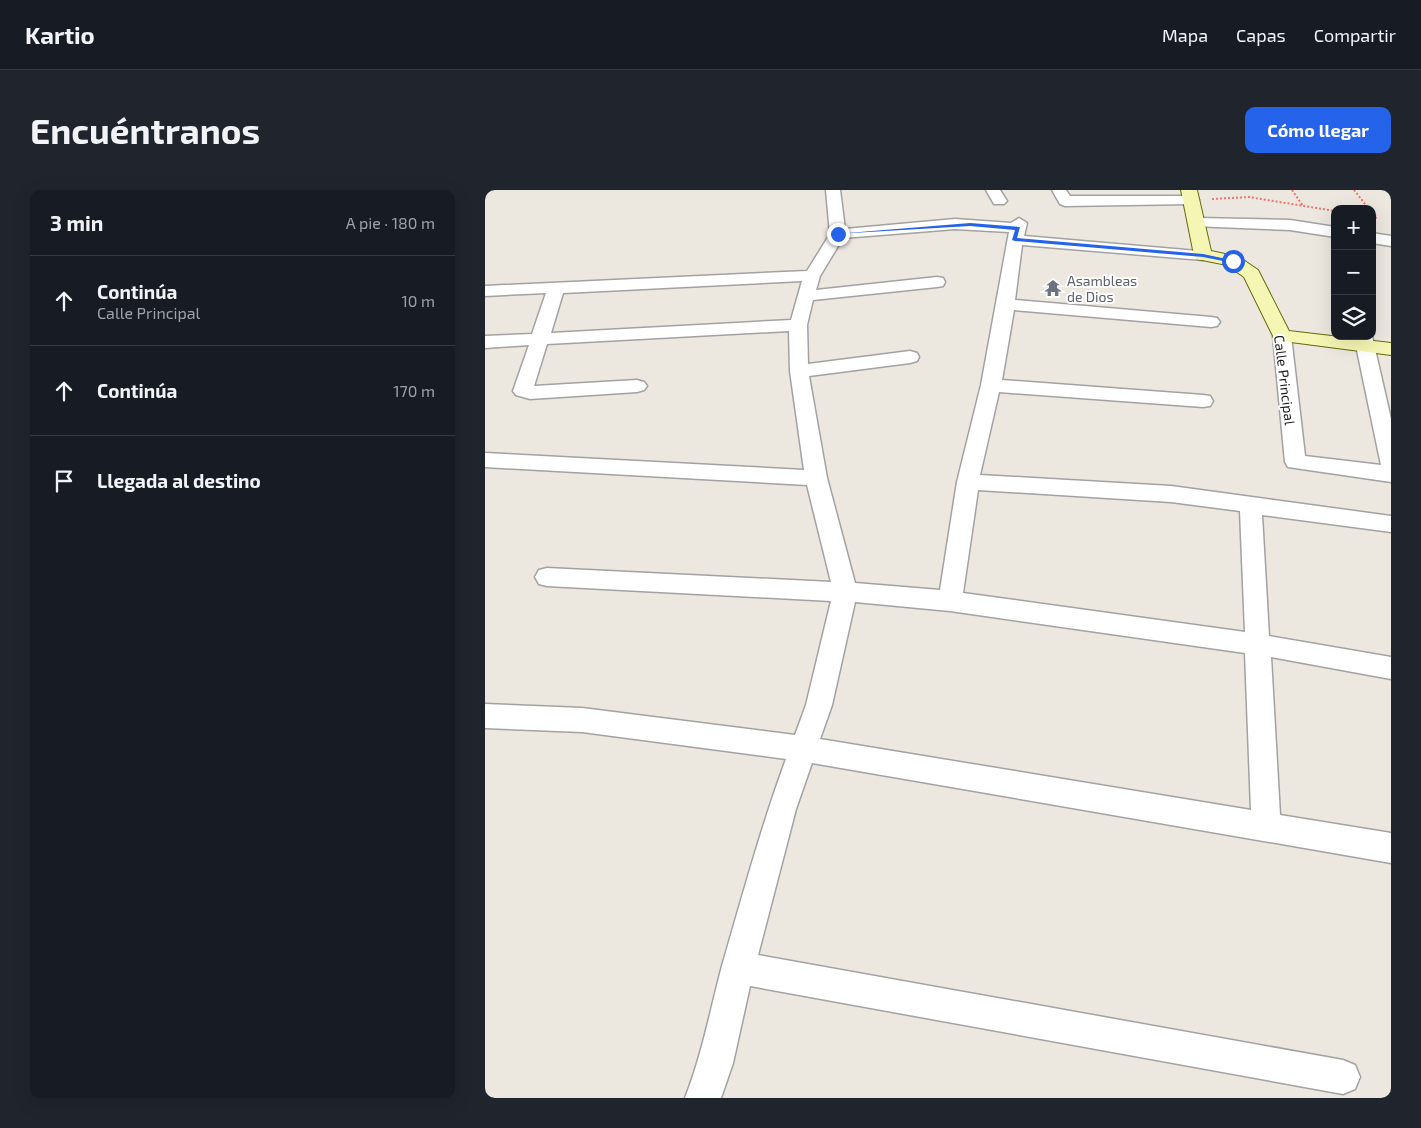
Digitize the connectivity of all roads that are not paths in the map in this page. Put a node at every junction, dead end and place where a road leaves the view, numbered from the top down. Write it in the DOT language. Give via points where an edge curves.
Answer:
graph roads {
  1 [pos="833,190"];
  2 [pos="1059,190"];
  3 [pos="1131,195"];
  4 [pos="1190,195"];
  5 [pos="1197,223"];
  6 [pos="1017,230"];
  7 [pos="1331,231"];
  8 [pos="838,234"];
  9 [pos="1376,239"];
  10 [pos="1391,241"];
  11 [pos="1203,255"];
  12 [pos="812,276"];
  13 [pos="937,282"];
  14 [pos="556,288"];
  15 [pos="485,291"];
  16 [pos="805,296"];
  17 [pos="1006,304"];
  18 [pos="1211,322"];
  19 [pos="799,325"];
  20 [pos="1282,336"];
  21 [pos="539,339"];
  22 [pos="1364,341"];
  23 [pos="485,342"];
  24 [pos="1391,349"];
  25 [pos="910,357"];
  26 [pos="799,371"];
  27 [pos="991,385"];
  28 [pos="637,386"];
  29 [pos="1203,401"];
  30 [pos="485,460"];
  31 [pos="1391,465"];
  32 [pos="1391,474"];
  33 [pos="816,478"];
  34 [pos="968,482"];
  35 [pos="1251,506"];
  36 [pos="1391,524"];
  37 [pos="547,577"];
  38 [pos="845,592"];
  39 [pos="950,601"];
  40 [pos="1258,644"];
  41 [pos="1391,668"];
  42 [pos="485,716"];
  43 [pos="804,749"];
  44 [pos="1266,827"];
  45 [pos="1391,848"];
  46 [pos="738,968"];
  47 [pos="1343,1078"];
  48 [pos="703,1098"];
  1 -- 8 [label="street"];
  2 -- 3 [label="street" via="1065,201"];
  3 -- 4 [label="street"];
  4 -- 5 [label="street"];
  5 -- 7 [label="street" via="1290,224"];
  5 -- 11 [label="street"];
  6 -- 8 [label="street" via="955,224"];
  6 -- 11 [label="street"];
  6 -- 17 [label="street"];
  8 -- 12 [label="street"];
  9 -- 10 [label="street"];
  11 -- 20 [label="street, Calle Principal" via="1233,261 1252,274"];
  12 -- 14 [label="street"];
  12 -- 16 [label="street"];
  13 -- 16 [label="street"];
  14 -- 15 [label="street"];
  14 -- 21 [label="street"];
  16 -- 19 [label="street"];
  17 -- 18 [label="street"];
  17 -- 27 [label="street"];
  19 -- 21 [label="street"];
  19 -- 26 [label="street"];
  20 -- 22 [label="street"];
  20 -- 32 [label="street, Calle Principal" via="1295,462"];
  21 -- 23 [label="street"];
  21 -- 28 [label="street" via="522,389 524,392"];
  22 -- 24 [label="street"];
  22 -- 31 [label="street"];
  25 -- 26 [label="street"];
  26 -- 33 [label="street"];
  27 -- 29 [label="street"];
  27 -- 34 [label="street"];
  30 -- 33 [label="street"];
  33 -- 38 [label="street"];
  34 -- 35 [label="street" via="1171,494"];
  34 -- 39 [label="street"];
  35 -- 36 [label="street"];
  35 -- 40 [label="street"];
  37 -- 38 [label="street"];
  38 -- 39 [label="street"];
  38 -- 43 [label="street" via="819,705"];
  39 -- 40 [label="street"];
  40 -- 41 [label="street"];
  40 -- 44 [label="street"];
  42 -- 43 [label="street" via="583,720"];
  43 -- 44 [label="street"];
  43 -- 46 [label="street" via="782,809"];
  44 -- 45 [label="street"];
  46 -- 47 [label="street"];
  46 -- 48 [label="street"];
}
